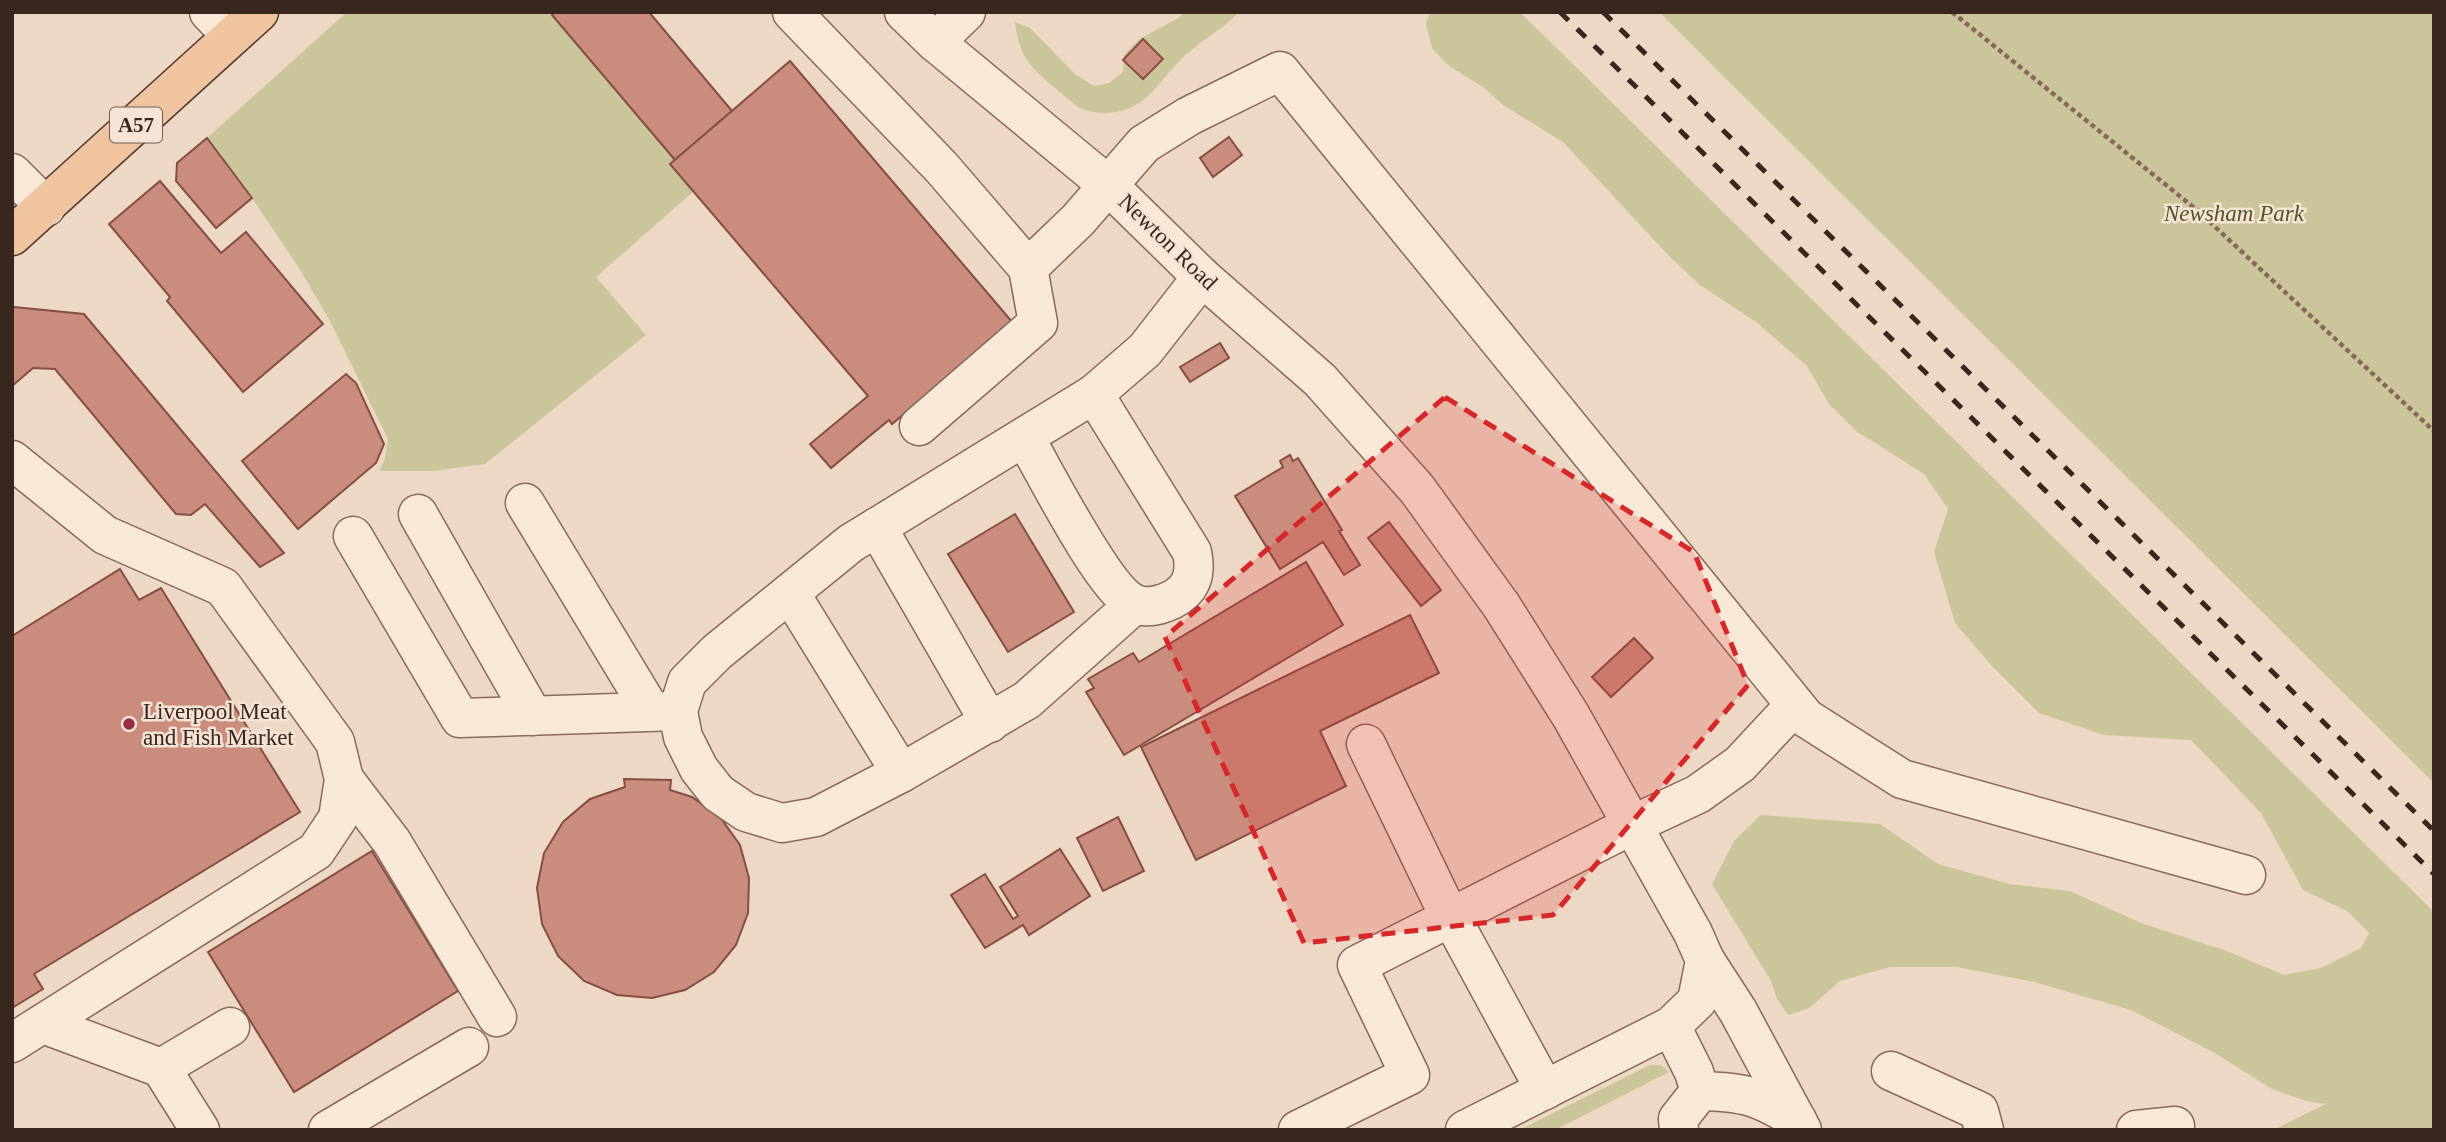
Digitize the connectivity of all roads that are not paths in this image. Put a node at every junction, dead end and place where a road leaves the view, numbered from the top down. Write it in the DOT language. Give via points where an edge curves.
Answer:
graph roads {
  1 [pos="792,12"];
  2 [pos="904,12"];
  3 [pos="967,12"];
  4 [pos="234,20"];
  5 [pos="935,42"];
  6 [pos="12,173"];
  7 [pos="1109,186"];
  8 [pos="46,207"];
  9 [pos="12,236"];
  10 [pos="1028,268"];
  11 [pos="1202,277"];
  12 [pos="1094,394"];
  13 [pos="919,426"];
  14 [pos="1025,438"];
  15 [pos="12,460"];
  16 [pos="525,503"];
  17 [pos="418,514"];
  18 [pos="864,535"];
  19 [pos="353,537"];
  20 [pos="790,593"];
  21 [pos="1135,604"];
  22 [pos="1795,705"];
  23 [pos="665,711"];
  24 [pos="533,716"];
  25 [pos="990,723"];
  26 [pos="1366,744"];
  27 [pos="901,773"];
  28 [pos="344,779"];
  29 [pos="1632,825"];
  30 [pos="2246,875"];
  31 [pos="1452,917"];
  32 [pos="1705,960"];
  33 [pos="497,1017"];
  34 [pos="1671,1026"];
  35 [pos="230,1027"];
  36 [pos="28,1033"];
  37 [pos="469,1047"];
  38 [pos="161,1068"];
  39 [pos="1891,1071"];
  40 [pos="1545,1090"];
  41 [pos="1681,1117"];
  42 [pos="1800,1125"];
  43 [pos="2175,1126"];
  44 [pos="200,1130"];
  45 [pos="328,1130"];
  46 [pos="1298,1130"];
  47 [pos="1465,1130"];
  48 [pos="1984,1130"];
  49 [pos="2136,1130"];
  1 -- 10 [label="street" via="942,168"];
  2 -- 5 [label="street, Newton Road"];
  3 -- 5 [label="street"];
  4 -- 8 [label="main road, A57"];
  5 -- 7 [label="street, Newton Road"];
  6 -- 8 [label="street"];
  7 -- 10 [label="street"];
  7 -- 11 [label="street, Newton Road"];
  7 -- 22 [label="street" via="1144,144 1280,71"];
  8 -- 9 [label="main road, A57"];
  10 -- 13 [label="street" via="1038,323"];
  11 -- 12 [label="street" via="1145,350"];
  11 -- 29 [label="street, Newton Road" via="1320,380 1417,489 1501,605"];
  12 -- 14 [label="street"];
  12 -- 21 [label="street" via="1192,552 1195,565 1183,592 1151,607"];
  14 -- 18 [label="street"];
  14 -- 21 [label="street" via="1104,573 1120,594"];
  15 -- 28 [label="street" via="105,535 223,587 335,742"];
  16 -- 23 [label="street"];
  17 -- 24 [label="street"];
  18 -- 20 [label="street"];
  18 -- 25 [label="street"];
  19 -- 24 [label="street" via="460,718"];
  20 -- 23 [label="street" via="717,652"];
  20 -- 27 [label="street"];
  21 -- 25 [label="street" via="1027,700"];
  22 -- 29 [label="street" via="1740,764 1698,794"];
  22 -- 30 [label="street" via="1806,718 1902,779"];
  23 -- 24 [label="street"];
  23 -- 27 [label="street" via="718,793 747,812 782,823 816,817"];
  25 -- 27 [label="street"];
  26 -- 31 [label="street"];
  28 -- 33 [label="street" via="392,842"];
  28 -- 36 [label="street" via="338,818 316,851"];
  29 -- 31 [label="street"];
  29 -- 32 [label="street, Newton Road"];
  31 -- 40 [label="street"];
  31 -- 46 [label="street" via="1357,965 1410,1075"];
  32 -- 34 [label="street" via="1697,1001"];
  32 -- 42 [label="street, Newton Road"];
  34 -- 40 [label="street"];
  34 -- 41 [label="street" via="1694,1072"];
  35 -- 38 [label="street"];
  36 -- 38 [label="street"];
  37 -- 45 [label="street"];
  38 -- 44 [label="street"];
  39 -- 48 [label="street" via="1979,1111"];
  40 -- 47 [label="street"];
  41 -- 42 [label="street" via="1730,1091 1765,1100"];
  43 -- 49 [label="street"];
}
